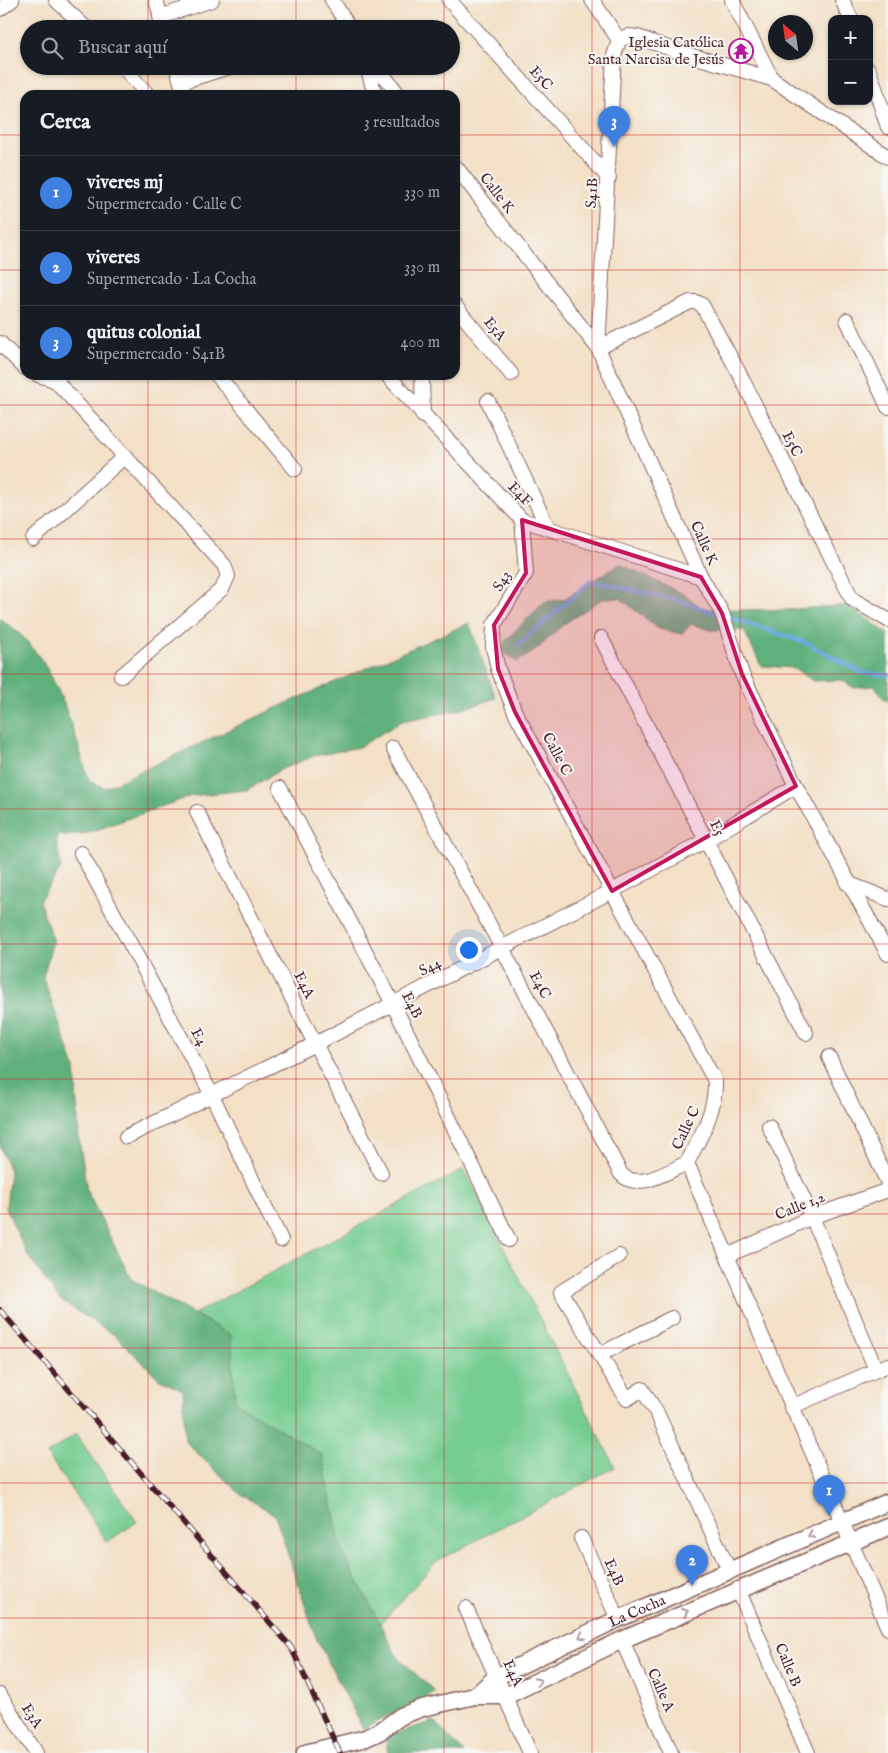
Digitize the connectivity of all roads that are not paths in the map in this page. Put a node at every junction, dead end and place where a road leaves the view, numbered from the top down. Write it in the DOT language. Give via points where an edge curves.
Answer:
graph roads {
  1 [pos="56,0"];
  2 [pos="156,0"];
  3 [pos="212,0"];
  4 [pos="332,0"];
  5 [pos="448,0"];
  6 [pos="592,0"];
  7 [pos="732,0"];
  8 [pos="842,0"];
  9 [pos="849,15"];
  10 [pos="77,20"];
  11 [pos="161,20"];
  12 [pos="169,20"];
  13 [pos="344,20"];
  14 [pos="619,40"];
  15 [pos="130,75"];
  16 [pos="179,75"];
  17 [pos="212,75"];
  18 [pos="369,75"];
  19 [pos="383,75"];
  20 [pos="772,79"];
  21 [pos="873,82"];
  22 [pos="183,88"];
  23 [pos="144,90"];
  24 [pos="374,90"];
  25 [pos="395,90"];
  26 [pos="888,127"];
  27 [pos="888,157"];
  28 [pos="460,172"];
  29 [pos="609,178"];
  30 [pos="460,312"];
  31 [pos="847,320"];
  32 [pos="0,343"];
  33 [pos="598,348"];
  34 [pos="20,363"];
  35 [pos="511,374"];
  36 [pos="60,380"];
  37 [pos="221,380"];
  38 [pos="391,380"];
  39 [pos="422,380"];
  40 [pos="488,401"];
  41 [pos="888,407"];
  42 [pos="423,416"];
  43 [pos="125,456"];
  44 [pos="295,469"];
  45 [pos="522,520"];
  46 [pos="548,528"];
  47 [pos="33,539"];
  48 [pos="701,576"];
  49 [pos="888,620"];
  50 [pos="494,625"];
  51 [pos="601,638"];
  52 [pos="121,676"];
  53 [pos="393,748"];
  54 [pos="796,786"];
  55 [pos="280,788"];
  56 [pos="198,812"];
  57 [pos="705,841"];
  58 [pos="81,853"];
  59 [pos="848,883"];
  60 [pos="612,891"];
  61 [pos="888,899"];
  62 [pos="502,948"];
  63 [pos="888,954"];
  64 [pos="393,1004"];
  65 [pos="806,1033"];
  66 [pos="315,1044"];
  67 [pos="829,1057"];
  68 [pos="212,1096"];
  69 [pos="769,1126"];
  70 [pos="126,1137"];
  71 [pos="687,1163"];
  72 [pos="381,1173"];
  73 [pos="888,1183"];
  74 [pos="888,1190"];
  75 [pos="812,1217"];
  76 [pos="281,1240"];
  77 [pos="509,1240"];
  78 [pos="619,1256"];
  79 [pos="727,1256"];
  80 [pos="672,1318"];
  81 [pos="599,1355"];
  82 [pos="882,1367"];
  83 [pos="791,1407"];
  84 [pos="888,1502"];
  85 [pos="841,1522"];
  86 [pos="888,1527"];
  87 [pos="581,1538"];
  88 [pos="851,1543"];
  89 [pos="730,1572"];
  90 [pos="738,1589"];
  91 [pos="466,1608"];
  92 [pos="618,1619"];
  93 [pos="888,1628"];
  94 [pos="622,1640"];
  95 [pos="496,1677"];
  96 [pos="0,1695"];
  97 [pos="475,1696"];
  98 [pos="506,1696"];
  99 [pos="36,1753"];
  100 [pos="304,1753"];
  101 [pos="530,1753"];
  102 [pos="671,1753"];
  103 [pos="808,1753"];
  1 -- 10 [label="street"];
  2 -- 11 [label="street"];
  3 -- 12 [label="street"];
  4 -- 13 [label="street"];
  5 -- 29 [label="street, E5C"];
  6 -- 14 [label="street"];
  7 -- 20 [label="street"];
  8 -- 9 [label="street"];
  14 -- 20 [label="street" via="628,36 638,37"];
  14 -- 29 [label="street, S41B" via="614,56"];
  15 -- 23 [label="street"];
  16 -- 22 [label="street"];
  17 -- 22 [label="street"];
  18 -- 24 [label="street"];
  19 -- 25 [label="street"];
  20 -- 27 [label="street"];
  21 -- 26 [label="street"];
  28 -- 33 [label="street, Calle K"];
  29 -- 33 [label="street, S41B"];
  30 -- 35 [label="street, E5A"];
  31 -- 41 [label="street"];
  32 -- 34 [label="street"];
  33 -- 48 [label="street, Calle K"];
  33 -- 49 [label="street, E5C" via="690,302 702,305 852,599"];
  36 -- 43 [label="street"];
  37 -- 44 [label="street"];
  38 -- 42 [label="street, E4F"];
  39 -- 42 [label="street"];
  40 -- 46 [label="street"];
  42 -- 45 [label="street, E4F"];
  43 -- 47 [label="street"];
  43 -- 52 [label="street" via="224,565 228,576 222,589"];
  45 -- 46 [label="street, E4F"];
  45 -- 50 [label="street, S43" via="526,573"];
  46 -- 48 [label="street, E4F"];
  48 -- 54 [label="street, Calle K" via="722,613 742,674"];
  50 -- 60 [label="street, Calle C" via="493,647 498,669 515,712"];
  51 -- 57 [label="street, E5"];
  53 -- 62 [label="street, E4C"];
  54 -- 57 [label="street, S44"];
  54 -- 59 [label="street, Calle K"];
  55 -- 64 [label="street, E4B"];
  56 -- 66 [label="street, E4A"];
  57 -- 60 [label="street, S44"];
  57 -- 65 [label="street, E5"];
  58 -- 68 [label="street, E4"];
  59 -- 61 [label="street"];
  59 -- 63 [label="street, Calle K"];
  60 -- 62 [label="street, S44"];
  60 -- 71 [label="street, Calle C" via="715,1082 712,1113"];
  62 -- 64 [label="street, S44"];
  62 -- 71 [label="street, E4C" via="621,1174 628,1182 638,1183"];
  64 -- 66 [label="street, S44"];
  64 -- 77 [label="street, E4B"];
  66 -- 68 [label="street, S44"];
  66 -- 72 [label="street, E4A"];
  67 -- 73 [label="street"];
  68 -- 70 [label="street, S44"];
  68 -- 76 [label="street, E4"];
  69 -- 75 [label="street"];
  71 -- 79 [label="street, Calle C"];
  74 -- 75 [label="street, Calle 1,2"];
  75 -- 79 [label="street, Calle 1,2"];
  75 -- 82 [label="street"];
  78 -- 81 [label="street" via="561,1292"];
  79 -- 83 [label="street, Calle C"];
  80 -- 81 [label="street"];
  81 -- 89 [label="street" via="627,1399 642,1389 657,1413"];
  82 -- 83 [label="street"];
  83 -- 85 [label="street, Calle C"];
  84 -- 85 [label="street, La Cocha"];
  85 -- 88 [label="street, Calle C"];
  85 -- 89 [label="street, La Cocha, one-way"];
  86 -- 88 [label="street, La Cocha"];
  87 -- 92 [label="street, E4B"];
  88 -- 90 [label="street, La Cocha"];
  88 -- 93 [label="street, Calle C"];
  89 -- 92 [label="street, La Cocha"];
  94 -- 90 [label="street, La Cocha, one-way"];
  90 -- 103 [label="street, Calle B"];
  91 -- 95 [label="street, E4A"];
  92 -- 95 [label="street, La Cocha, one-way"];
  98 -- 94 [label="street, La Cocha, one-way"];
  94 -- 102 [label="street, Calle A"];
  95 -- 97 [label="street, La Cocha"];
  95 -- 98 [label="street, E4A"];
  96 -- 99 [label="street, E3A"];
  97 -- 98 [label="street, La Cocha"];
  97 -- 100 [label="street, La Cocha" via="422,1708 401,1716 366,1738"];
  98 -- 101 [label="street, E4A"];
}
